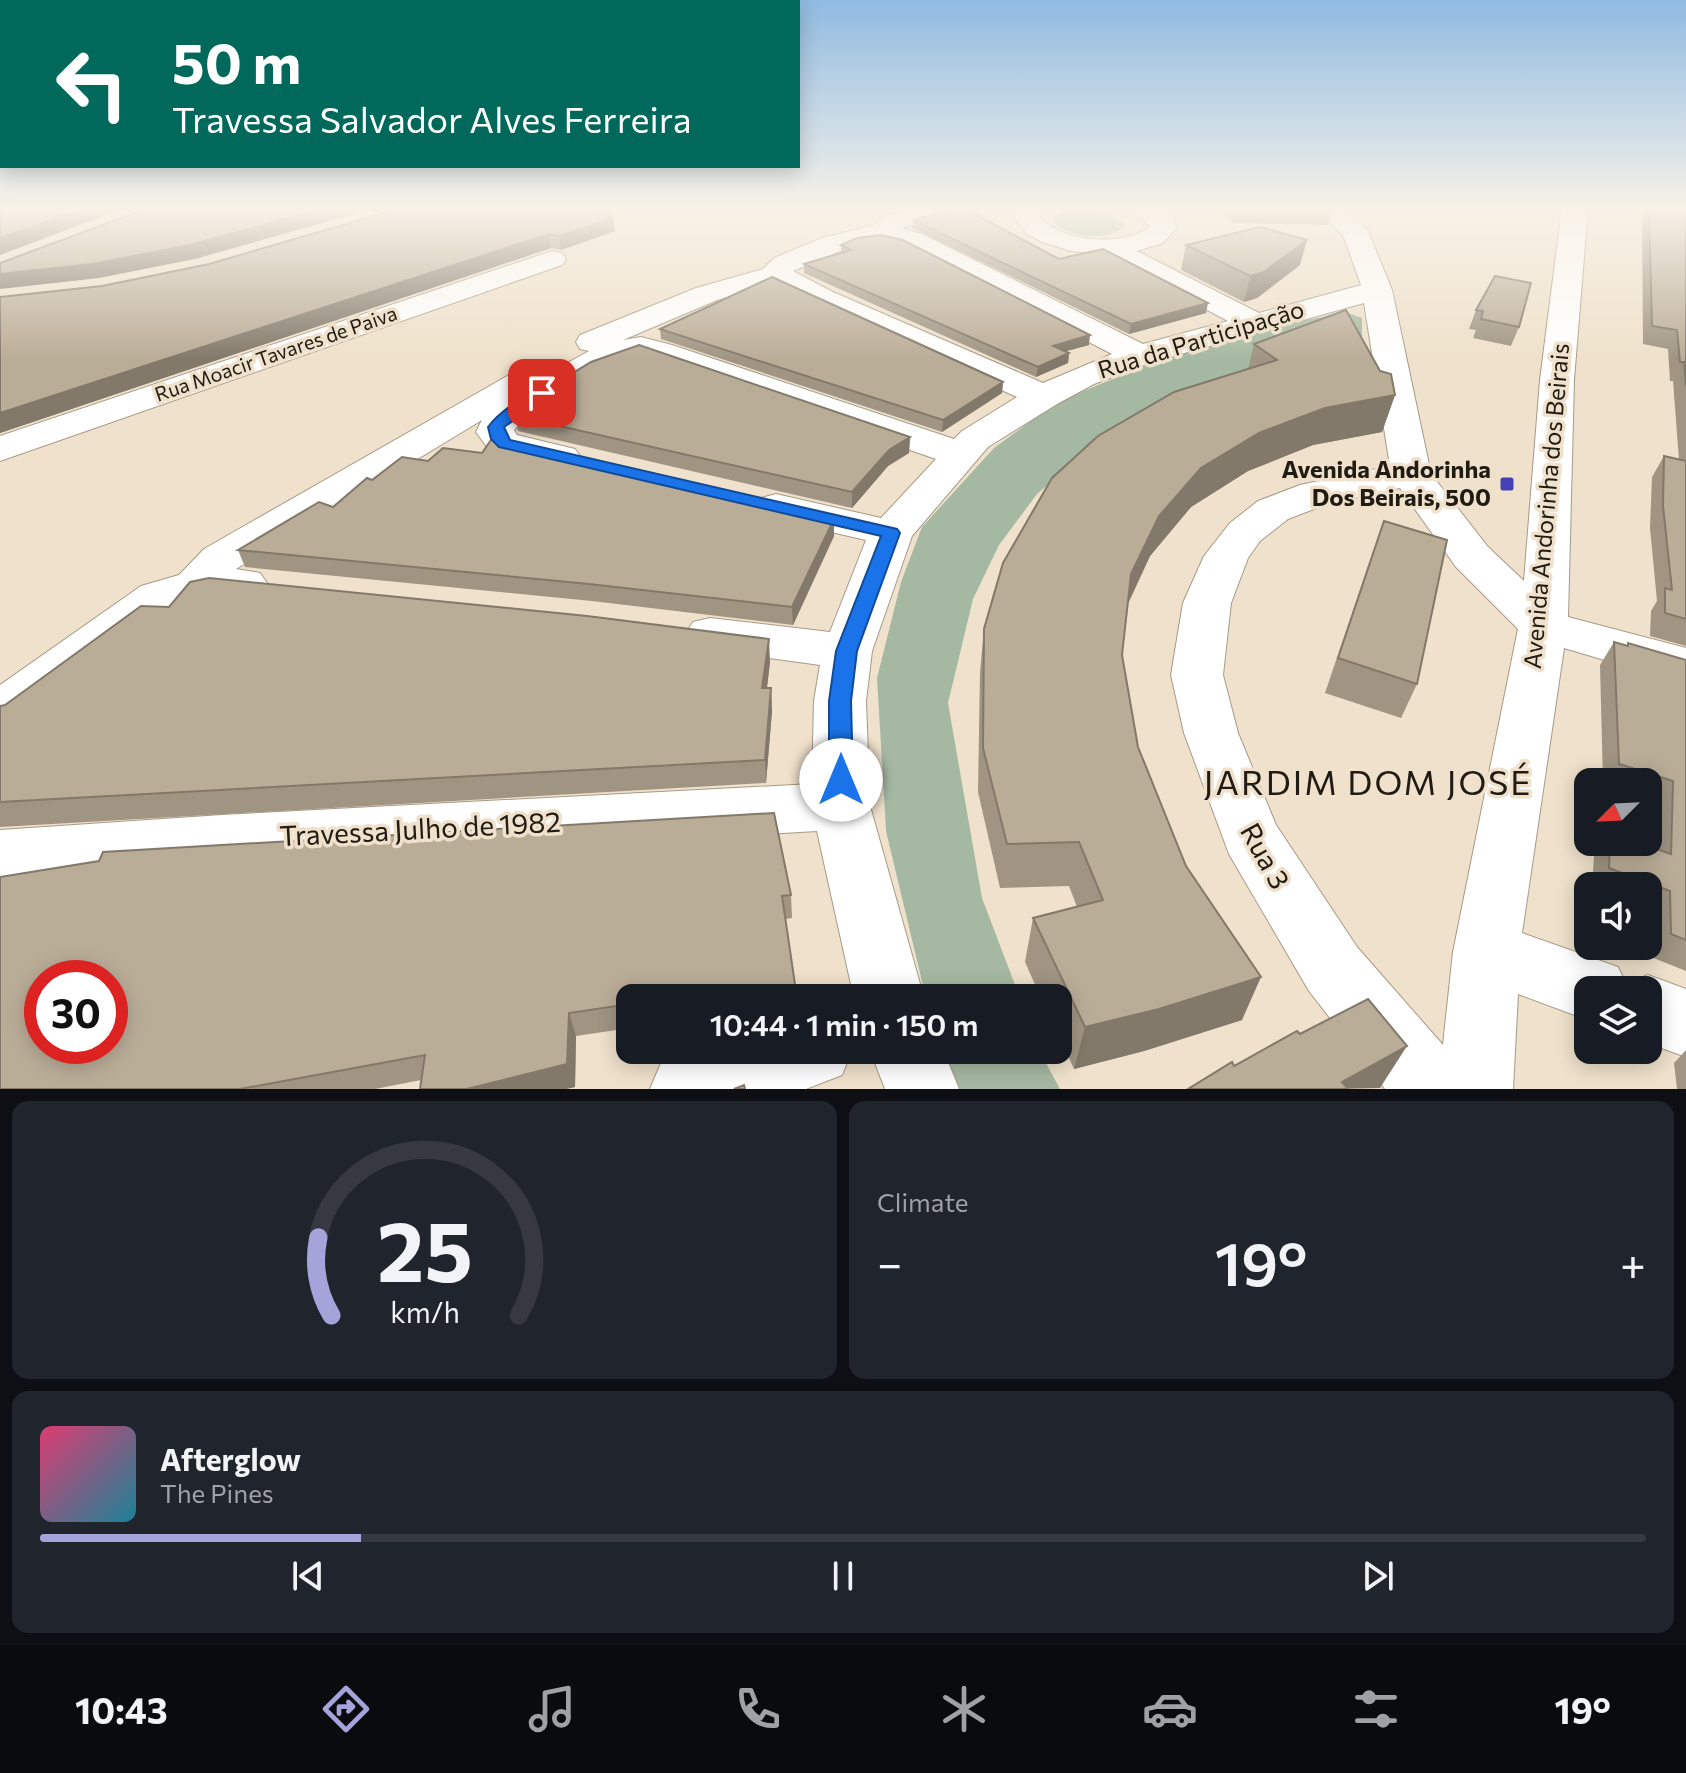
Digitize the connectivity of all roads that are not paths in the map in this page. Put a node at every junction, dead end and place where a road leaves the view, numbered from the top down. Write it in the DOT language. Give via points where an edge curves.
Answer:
graph roads {
  1 [pos="552,259"];
  2 [pos="797,259"];
  3 [pos="950,259"];
  4 [pos="1131,259"];
  5 [pos="1365,259"];
  6 [pos="1570,259"];
  7 [pos="777,274"];
  8 [pos="1377,290"];
  9 [pos="1253,322"];
  10 [pos="636,335"];
  11 [pos="1140,355"];
  12 [pos="1044,396"];
  13 [pos="0,449"];
  14 [pos="959,454"];
  15 [pos="592,464"];
  16 [pos="1411,474"];
  17 [pos="737,499"];
  18 [pos="891,533"];
  19 [pos="195,585"];
  20 [pos="285,588"];
  21 [pos="1543,626"];
  22 [pos="667,629"];
  23 [pos="847,651"];
  24 [pos="1686,666"];
  25 [pos="0,712"];
  26 [pos="841,806"];
  27 [pos="0,856"];
  28 [pos="1486,952"];
  29 [pos="1574,983"];
  30 [pos="886,984"];
  31 [pos="1662,1014"];
  32 [pos="1686,1023"];
  33 [pos="770,1064"];
  34 [pos="912,1064"];
  35 [pos="687,1089"];
  36 [pos="922,1089"];
  37 [pos="1432,1089"];
  38 [pos="1476,1089"];
  1 -- 13 [label="street, Rua Moacir Tavares de Paiva"];
  2 -- 7 [label="street" via="777,268"];
  3 -- 11 [label="street"];
  4 -- 9 [label="street"];
  5 -- 8 [label="street"];
  6 -- 21 [label="street, Avenida Andorinha dos Beirais"];
  7 -- 10 [label="street" via="753,279"];
  7 -- 12 [label="street"];
  8 -- 9 [label="street, Rua da Participação"];
  8 -- 16 [label="street"];
  9 -- 11 [label="street, Rua da Participação"];
  10 -- 14 [label="street" via="668,354"];
  10 -- 15 [label="street" via="496,427 504,443"];
  10 -- 19 [label="street" via="578,349 220,559"];
  11 -- 12 [label="street, Rua da Participação"];
  12 -- 14 [label="street, Rua da Participação"];
  14 -- 18 [label="street, Rua da Participação"];
  16 -- 21 [label="street" via="1472,557"];
  16 -- 37 [label="street, Rua 3" via="1315,494 1273,510 1245,532 1226,556 1207,603 1197,675 1211,733 1250,836 1333,969"];
  17 -- 18 [label="street"];
  18 -- 23 [label="street, Rua da Participação"];
  19 -- 20 [label="street"];
  19 -- 25 [label="street" via="158,597"];
  21 -- 24 [label="street"];
  21 -- 28 [label="street, Avenida Andorinha dos Beirais"];
  22 -- 23 [label="street"];
  23 -- 26 [label="street, Rua da Participação" via="840,701"];
  26 -- 27 [label="street, Travessa Julho de 1982"];
  26 -- 30 [label="street, Rua da Participação"];
  28 -- 29 [label="street"];
  28 -- 38 [label="street, Avenida Andorinha dos Beirais"];
  31 -- 32 [label="street"];
  33 -- 35 [label="street"];
  34 -- 36 [label="street"];
}
